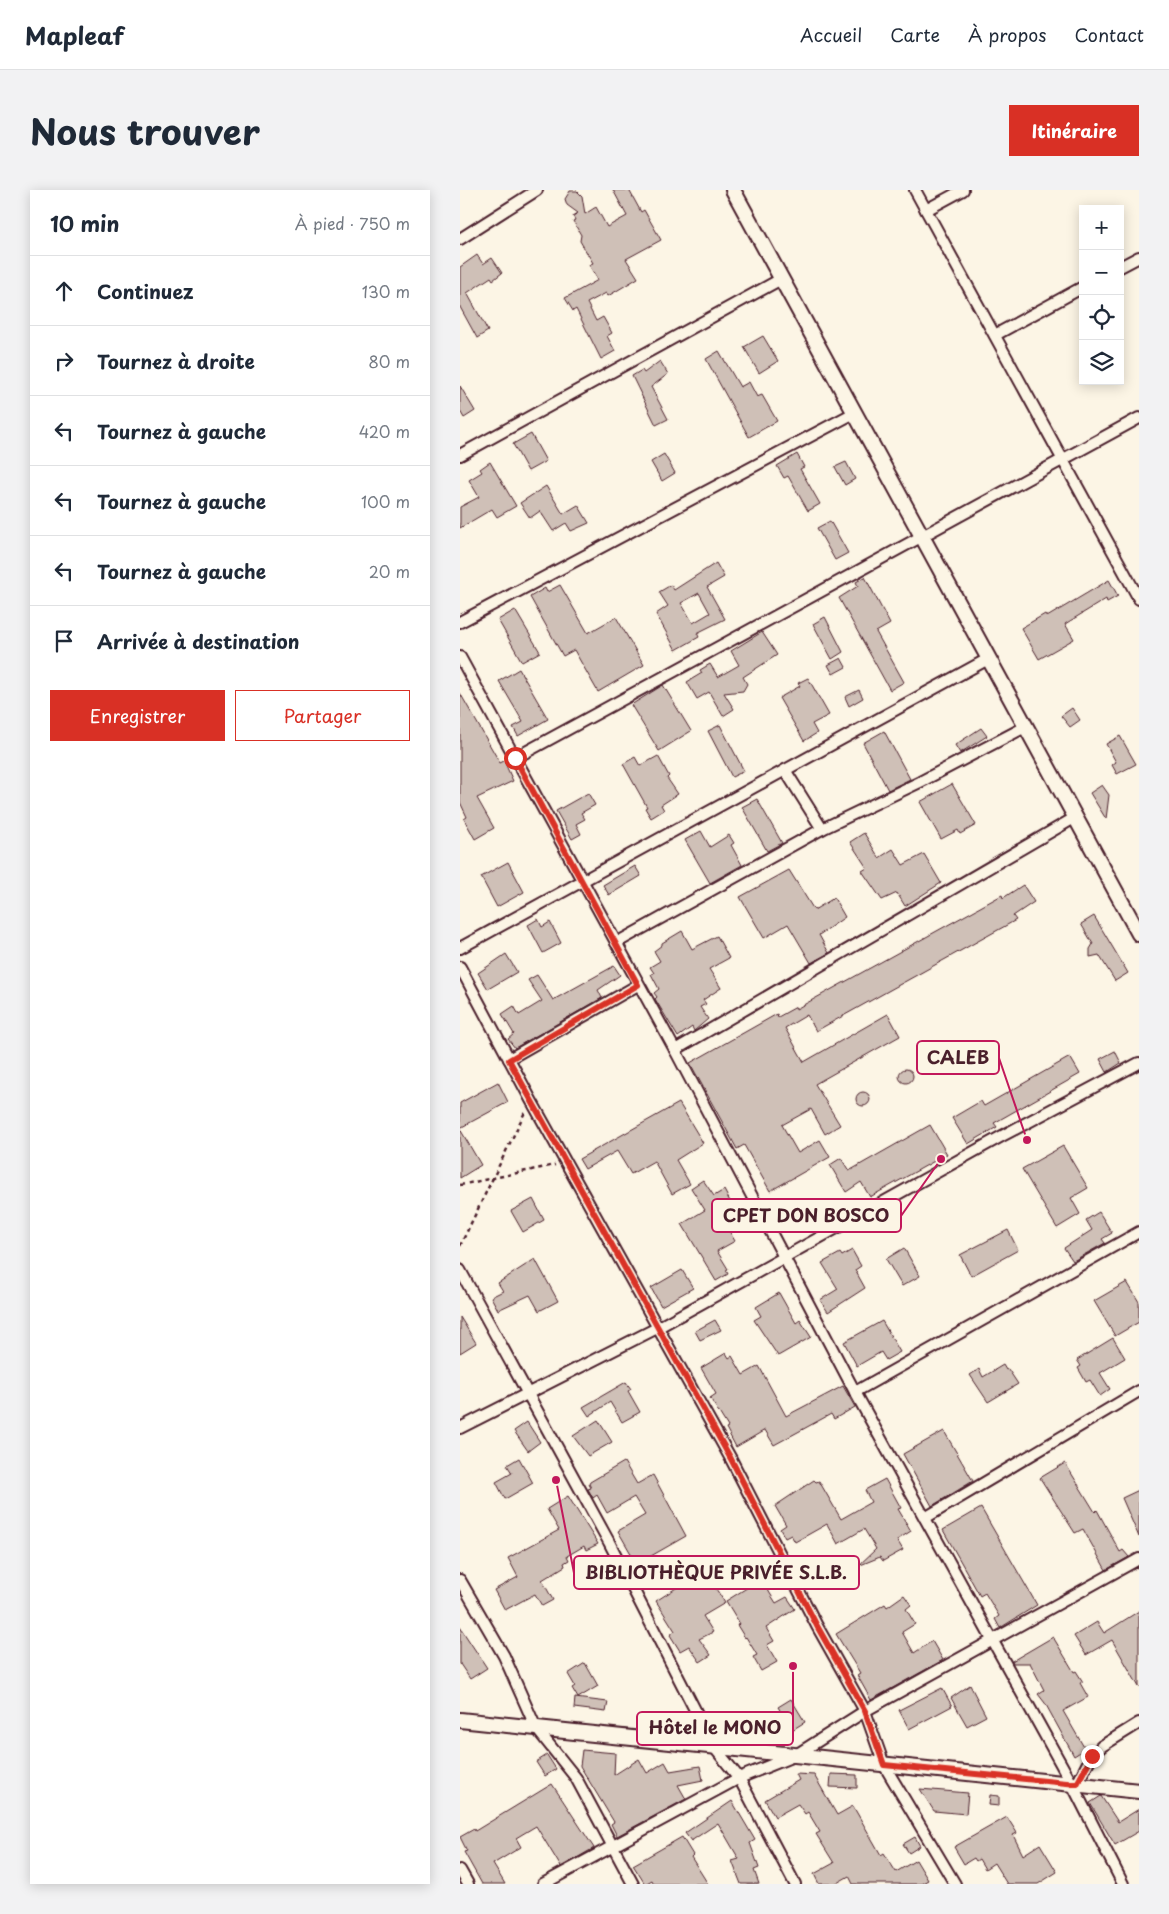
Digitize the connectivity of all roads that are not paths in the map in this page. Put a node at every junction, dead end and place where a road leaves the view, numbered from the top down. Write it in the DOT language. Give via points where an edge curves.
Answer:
graph roads {
  1 [pos="537,190"];
  2 [pos="733,190"];
  3 [pos="915,190"];
  4 [pos="963,190"];
  5 [pos="926,210"];
  6 [pos="460,239"];
  7 [pos="1139,257"];
  8 [pos="1124,265"];
  9 [pos="781,279"];
  10 [pos="1079,289"];
  11 [pos="995,335"];
  12 [pos="854,413"];
  13 [pos="1139,418"];
  14 [pos="460,455"];
  15 [pos="1063,459"];
  16 [pos="920,536"];
  17 [pos="1136,587"];
  18 [pos="1139,599"];
  19 [pos="460,622"];
  20 [pos="460,657"];
  21 [pos="988,659"];
  22 [pos="1027,726"];
  23 [pos="515,758"];
  24 [pos="784,770"];
  25 [pos="1076,817"];
  26 [pos="822,829"];
  27 [pos="582,881"];
  28 [pos="1134,914"];
  29 [pos="1139,934"];
  30 [pos="616,943"];
  31 [pos="460,948"];
  32 [pos="460,967"];
  33 [pos="638,985"];
  34 [pos="675,1050"];
  35 [pos="509,1060"];
  36 [pos="1139,1063"];
  37 [pos="1139,1232"];
  38 [pos="784,1257"];
  39 [pos="460,1270"];
  40 [pos="659,1326"];
  41 [pos="1139,1391"];
  42 [pos="855,1392"];
  43 [pos="528,1394"];
  44 [pos="460,1428"];
  45 [pos="925,1518"];
  46 [pos="1139,1559"];
  47 [pos="460,1580"];
  48 [pos="992,1642"];
  49 [pos="865,1711"];
  50 [pos="460,1720"];
  51 [pos="1139,1723"];
  52 [pos="536,1728"];
  53 [pos="714,1747"];
  54 [pos="796,1755"];
  55 [pos="884,1765"];
  56 [pos="739,1778"];
  57 [pos="1074,1784"];
  58 [pos="1139,1791"];
  59 [pos="613,1847"];
  60 [pos="460,1870"];
  61 [pos="468,1884"];
  62 [pos="543,1884"];
  63 [pos="633,1884"];
  64 [pos="795,1884"];
  65 [pos="955,1884"];
  66 [pos="1123,1884"];
  1 -- 6 [label="street"];
  2 -- 9 [label="street"];
  3 -- 5 [label="street"];
  4 -- 5 [label="street"];
  5 -- 11 [label="street"];
  7 -- 8 [label="street"];
  9 -- 12 [label="street"];
  9 -- 14 [label="street"];
  10 -- 11 [label="street"];
  11 -- 15 [label="street"];
  12 -- 16 [label="street"];
  12 -- 19 [label="street"];
  13 -- 15 [label="street"];
  15 -- 16 [label="street"];
  15 -- 17 [label="street"];
  16 -- 21 [label="street"];
  16 -- 23 [label="street"];
  17 -- 18 [label="street"];
  20 -- 23 [label="street"];
  21 -- 22 [label="street"];
  21 -- 24 [label="street"];
  22 -- 25 [label="street"];
  22 -- 26 [label="street"];
  23 -- 27 [label="street"];
  24 -- 26 [label="street"];
  24 -- 27 [label="street"];
  25 -- 28 [label="street"];
  25 -- 34 [label="street"];
  26 -- 30 [label="street"];
  27 -- 30 [label="street"];
  27 -- 31 [label="street"];
  28 -- 29 [label="street"];
  30 -- 33 [label="street"];
  32 -- 35 [label="street"];
  33 -- 34 [label="street"];
  33 -- 35 [label="street"];
  34 -- 38 [label="street"];
  35 -- 40 [label="street"];
  36 -- 38 [label="street"];
  37 -- 42 [label="street"];
  38 -- 40 [label="street"];
  38 -- 42 [label="street"];
  39 -- 43 [label="street"];
  40 -- 43 [label="street"];
  40 -- 49 [label="street"];
  41 -- 45 [label="street"];
  42 -- 45 [label="street"];
  43 -- 44 [label="street"];
  43 -- 53 [label="street" via="609,1542"];
  45 -- 48 [label="street"];
  46 -- 48 [label="street"];
  47 -- 52 [label="street" via="504,1656"];
  48 -- 49 [label="street"];
  48 -- 57 [label="street"];
  49 -- 54 [label="street"];
  49 -- 55 [label="street"];
  50 -- 52 [label="street"];
  51 -- 57 [label="street" via="1102,1746"];
  52 -- 53 [label="street"];
  52 -- 59 [label="street" via="576,1778"];
  53 -- 54 [label="street"];
  53 -- 56 [label="street"];
  54 -- 55 [label="street"];
  54 -- 56 [label="street"];
  55 -- 57 [label="street"];
  55 -- 65 [label="street"];
  56 -- 59 [label="street"];
  56 -- 64 [label="street"];
  57 -- 58 [label="street"];
  57 -- 66 [label="street"];
  59 -- 62 [label="street"];
  59 -- 63 [label="street"];
  60 -- 61 [label="street"];
}
